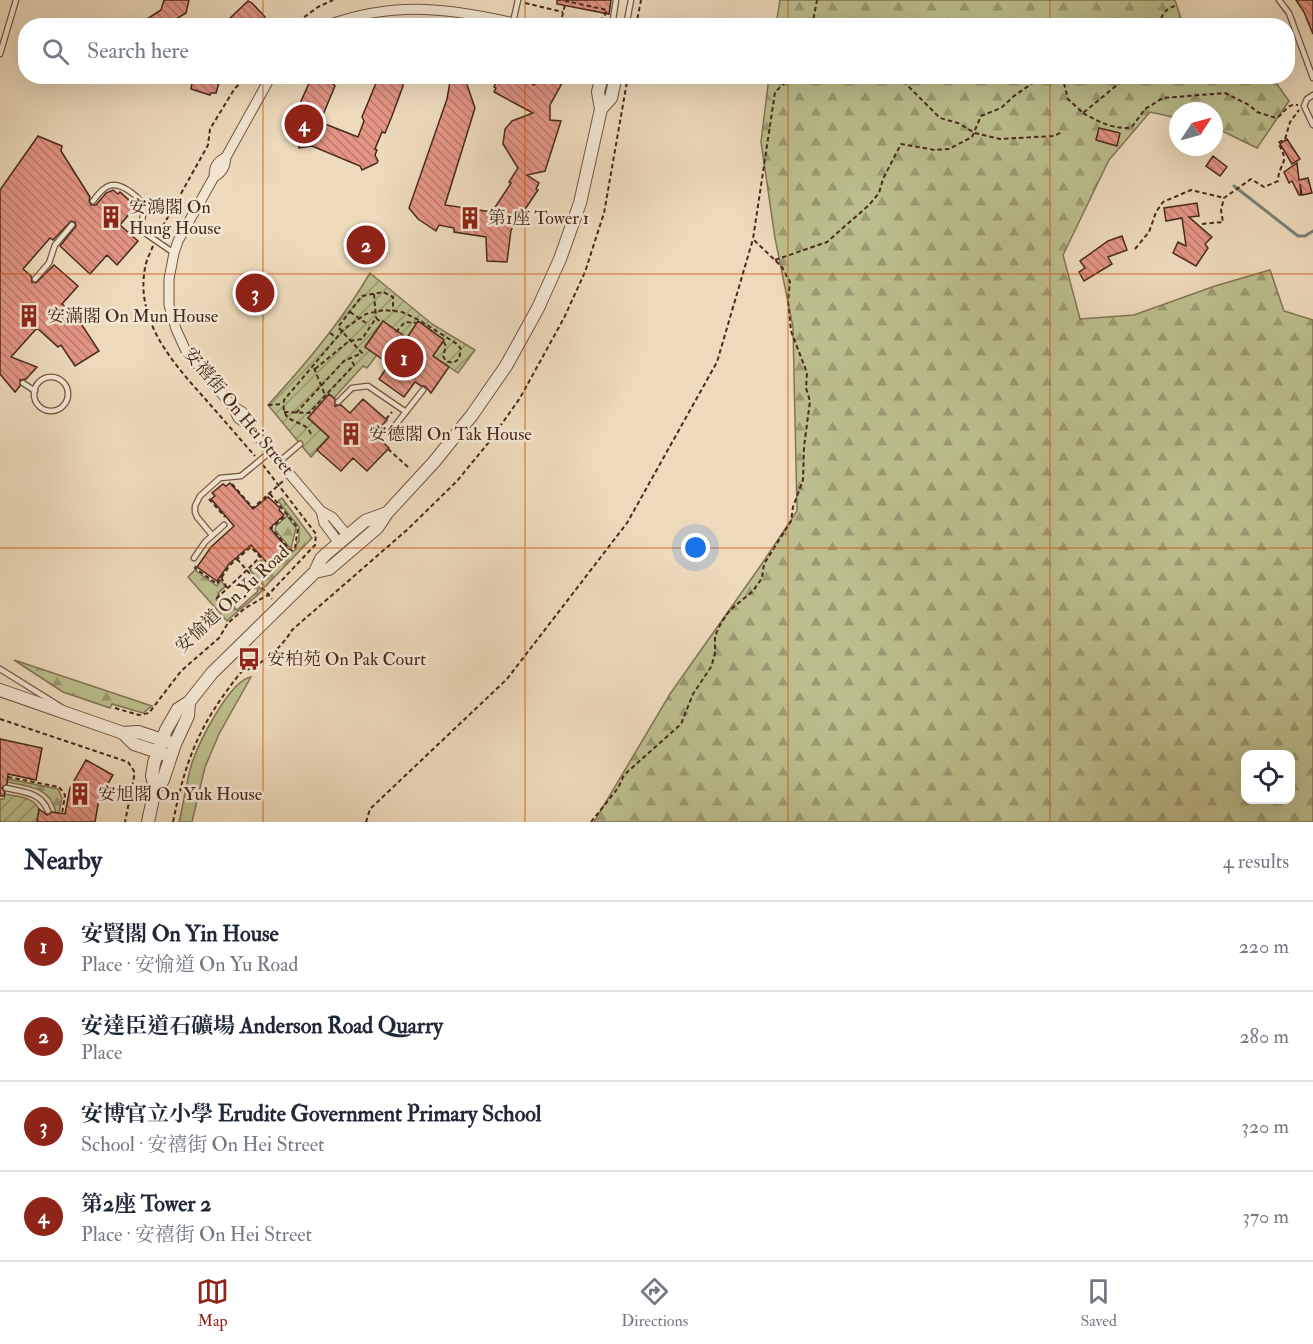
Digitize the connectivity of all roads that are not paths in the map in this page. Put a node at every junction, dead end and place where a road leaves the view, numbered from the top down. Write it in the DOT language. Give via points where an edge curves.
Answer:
graph roads {
  1 [pos="16,0"];
  2 [pos="615,0"];
  3 [pos="631,0"];
  4 [pos="1279,0"];
  5 [pos="520,1"];
  6 [pos="341,18"];
  7 [pos="497,18"];
  8 [pos="514,18"];
  9 [pos="613,18"];
  10 [pos="628,18"];
  11 [pos="1291,18"];
  12 [pos="1295,29"];
  13 [pos="0,54"];
  14 [pos="1313,78"];
  15 [pos="267,84"];
  16 [pos="600,84"];
  17 [pos="614,84"];
  18 [pos="1313,95"];
  19 [pos="601,109"];
  20 [pos="1313,124"];
  21 [pos="93,201"];
  22 [pos="72,225"];
  23 [pos="174,253"];
  24 [pos="35,279"];
  25 [pos="22,383"];
  26 [pos="423,390"];
  27 [pos="34,391"];
  28 [pos="338,402"];
  29 [pos="406,412"];
  30 [pos="390,432"];
  31 [pos="300,444"];
  32 [pos="270,452"];
  33 [pos="279,462"];
  34 [pos="387,513"];
  35 [pos="224,525"];
  36 [pos="212,536"];
  37 [pos="343,539"];
  38 [pos="352,550"];
  39 [pos="194,558"];
  40 [pos="315,572"];
  41 [pos="0,669"];
  42 [pos="0,690"];
  43 [pos="189,702"];
  44 [pos="78,718"];
  45 [pos="160,746"];
  46 [pos="172,750"];
  47 [pos="6,788"];
  48 [pos="155,789"];
  49 [pos="48,811"];
  50 [pos="148,822"];
  1 -- 13 [label="lane"];
  2 -- 9 [label="lane"];
  3 -- 10 [label="lane"];
  4 -- 11 [label="lane"];
  5 -- 8 [label="lane"];
  6 -- 7 [label="street" via="360,8 410,0 435,2"];
  12 -- 14 [label="lane"];
  15 -- 23 [label="street, 安禧街 On Hei Street" via="226,157 226,165 214,177"];
  16 -- 19 [label="street, 安愉道 On Yu Road"];
  17 -- 19 [label="street, 安愉道 On Yu Road" via="611,98"];
  18 -- 20 [label="lane" via="1304,106"];
  19 -- 34 [label="street, 安愉道 On Yu Road" via="580,203 538,308 506,366 472,415"];
  21 -- 23 [label="lane" via="107,186 126,189 144,210 140,228 144,234"];
  22 -- 24 [label="lane"];
  23 -- 32 [label="street, 安禧街 On Hei Street" via="168,292 176,329 194,361 233,407 240,422 248,425"];
  25 -- 27 [label="lane"];
  26 -- 29 [label="lane"];
  27 -- 27 [label="lane" via="43,379 53,377 63,382 68,396 63,405 49,410 36,401"];
  28 -- 29 [label="lane" via="352,388 368,386"];
  29 -- 30 [label="lane"];
  31 -- 33 [label="lane"];
  32 -- 33 [label="street, 安禧街 On Hei Street"];
  32 -- 36 [label="lane" via="242,476 220,478 197,501 197,517"];
  33 -- 37 [label="street, 安禧街 On Hei Street" via="321,511 324,523"];
  34 -- 37 [label="street, 安愉道 On Yu Road" via="364,521"];
  34 -- 38 [label="street, 安愉道 On Yu Road" via="377,528"];
  35 -- 36 [label="lane"];
  36 -- 39 [label="lane"];
  37 -- 38 [label="street, 安禧街 On Hei Street"];
  37 -- 40 [label="street, 安愉道 On Yu Road" via="321,559"];
  38 -- 40 [label="street, 安愉道 On Yu Road" via="330,569"];
  40 -- 43 [label="street, 安愉道 On Yu Road" via="212,672"];
  41 -- 44 [label="lane"];
  42 -- 44 [label="street"];
  43 -- 45 [label="street, 安愉道 On Yu Road" via="178,709"];
  43 -- 46 [label="street, 安愉道 On Yu Road" via="188,716"];
  44 -- 45 [label="street" via="123,734 138,732"];
  45 -- 46 [label="street"];
  45 -- 48 [label="street, 安愉道 On Yu Road" via="152,776"];
  46 -- 48 [label="street, 安愉道 On Yu Road" via="164,780"];
  47 -- 49 [label="lane" via="36,795"];
  48 -- 50 [label="street, 安愉道 On Yu Road"];
}
